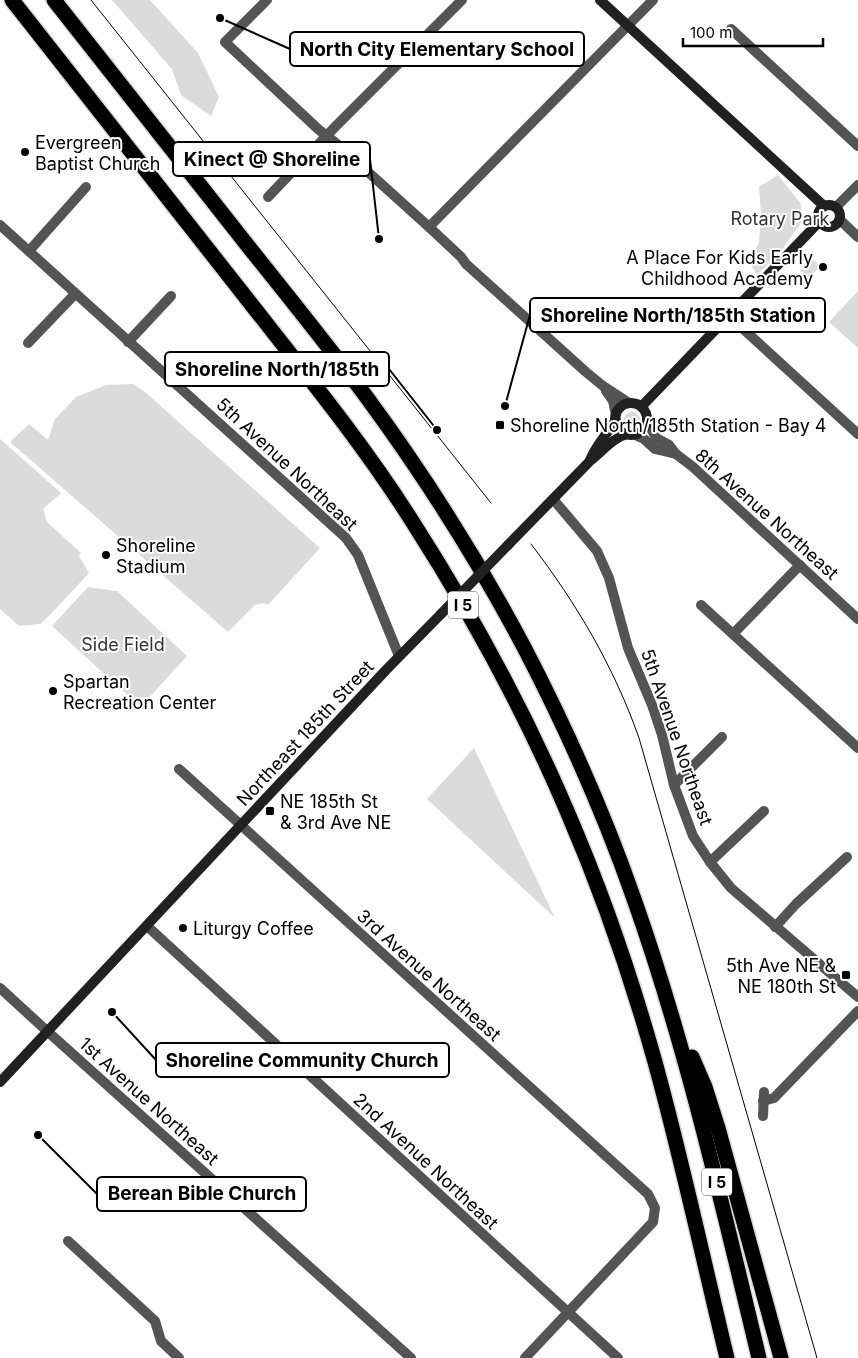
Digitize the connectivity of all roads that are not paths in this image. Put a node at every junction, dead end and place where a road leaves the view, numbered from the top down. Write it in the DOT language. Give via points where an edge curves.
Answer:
graph roads {
  1 [pos="12,0"];
  2 [pos="54,0"];
  3 [pos="267,0"];
  4 [pos="462,0"];
  5 [pos="600,0"];
  6 [pos="653,0"];
  7 [pos="628,26"];
  8 [pos="731,29"];
  9 [pos="327,136"];
  10 [pos="858,146"];
  11 [pos="858,185"];
  12 [pos="86,187"];
  13 [pos="268,198"];
  14 [pos="824,206"];
  15 [pos="836,207"];
  16 [pos="840,220"];
  17 [pos="819,222"];
  18 [pos="0,225"];
  19 [pos="429,227"];
  20 [pos="858,237"];
  21 [pos="29,251"];
  22 [pos="76,294"];
  23 [pos="171,296"];
  24 [pos="729,316"];
  25 [pos="128,342"];
  26 [pos="28,343"];
  27 [pos="602,386"];
  28 [pos="629,403"];
  29 [pos="642,406"];
  30 [pos="616,417"];
  31 [pos="647,420"];
  32 [pos="630,434"];
  33 [pos="858,434"];
  34 [pos="676,454"];
  35 [pos="590,461"];
  36 [pos="553,499"];
  37 [pos="800,565"];
  38 [pos="701,606"];
  39 [pos="858,619"];
  40 [pos="733,634"];
  41 [pos="399,656"];
  42 [pos="722,737"];
  43 [pos="858,748"];
  44 [pos="179,769"];
  45 [pos="674,785"];
  46 [pos="764,811"];
  47 [pos="240,826"];
  48 [pos="847,856"];
  49 [pos="710,862"];
  50 [pos="147,926"];
  51 [pos="775,927"];
  52 [pos="0,988"];
  53 [pos="858,997"];
  54 [pos="669,1008"];
  55 [pos="858,1011"];
  56 [pos="47,1031"];
  57 [pos="0,1082"];
  58 [pos="763,1116"];
  59 [pos="68,1241"];
  60 [pos="569,1313"];
  61 [pos="716,1313"];
  62 [pos="179,1358"];
  63 [pos="411,1358"];
  64 [pos="525,1358"];
  65 [pos="618,1358"];
  66 [pos="719,1358"];
  67 [pos="727,1358"];
  68 [pos="759,1358"];
  69 [pos="781,1358"];
  1 -- 61 [label="highway, I 5" via="342,421 412,520 495,662 566,809 621,952 655,1062"];
  2 -- 54 [label="highway, I 5" via="362,392 453,524 524,648 579,762 633,897"];
  3 -- 9 [label="street" via="225,42"];
  4 -- 9 [label="street"];
  5 -- 7 [label="main road"];
  6 -- 7 [label="street"];
  7 -- 14 [label="main road"];
  7 -- 19 [label="street"];
  8 -- 10 [label="street"];
  9 -- 13 [label="street"];
  9 -- 19 [label="street"];
  11 -- 15 [label="street"];
  12 -- 21 [label="street"];
  14 -- 15 [label="main road"];
  14 -- 17 [label="main road" via="819,212"];
  15 -- 16 [label="main road"];
  16 -- 17 [label="main road" via="828,228"];
  16 -- 20 [label="street"];
  17 -- 24 [label="main road"];
  18 -- 21 [label="street, 5th Avenue Northeast"];
  19 -- 27 [label="street"];
  21 -- 22 [label="street, 5th Avenue Northeast"];
  22 -- 25 [label="street, 5th Avenue Northeast"];
  22 -- 26 [label="street"];
  23 -- 25 [label="street"];
  24 -- 29 [label="main road"];
  24 -- 33 [label="street"];
  25 -- 41 [label="street, 5th Avenue Northeast" via="346,538 358,555"];
  27 -- 28 [label="street"];
  27 -- 30 [label="street" via="613,402"];
  28 -- 29 [label="main road"];
  28 -- 30 [label="main road" via="620,407"];
  29 -- 31 [label="main road"];
  30 -- 32 [label="main road" via="619,428"];
  30 -- 35 [label="main road, Northeast 185th Street"];
  31 -- 32 [label="main road" via="642,430"];
  31 -- 34 [label="street, 8th Avenue Northeast" via="656,438 669,445"];
  32 -- 34 [label="street, 8th Avenue Northeast" via="644,439 655,449"];
  32 -- 35 [label="main road, Northeast 185th Street" via="616,438"];
  34 -- 37 [label="street, 8th Avenue Northeast"];
  35 -- 36 [label="main road, Northeast 185th Street"];
  36 -- 41 [label="main road, Northeast 185th Street, bridge"];
  36 -- 45 [label="street, 5th Avenue Northeast" via="597,551 609,578 628,648 662,735"];
  37 -- 39 [label="street, 8th Avenue Northeast"];
  37 -- 40 [label="street"];
  38 -- 40 [label="street"];
  40 -- 43 [label="street"];
  41 -- 47 [label="main road, Northeast 185th Street"];
  42 -- 45 [label="street"];
  44 -- 47 [label="street, 3rd Avenue Northeast"];
  45 -- 49 [label="street, 5th Avenue Northeast" via="693,836"];
  46 -- 49 [label="street"];
  47 -- 50 [label="main road, Northeast 185th Street"];
  47 -- 60 [label="street, 3rd Avenue Northeast" via="648,1194 656,1208 653,1222"];
  48 -- 51 [label="street"];
  49 -- 51 [label="street, 5th Avenue Northeast" via="731,888"];
  50 -- 56 [label="main road, Northeast 185th Street"];
  50 -- 60 [label="street, 2nd Avenue Northeast"];
  51 -- 53 [label="street, 5th Avenue Northeast"];
  52 -- 56 [label="street, 1st Avenue Northeast"];
  54 -- 68 [label="highway, I 5" via="703,1128"];
  54 -- 69 [label="highway" via="710,1100"];
  55 -- 58 [label="street" via="774,1098 763,1097"];
  56 -- 57 [label="main road, Northeast 185th Street"];
  56 -- 63 [label="street, 1st Avenue Northeast"];
  59 -- 62 [label="street" via="154,1321 161,1341"];
  60 -- 64 [label="street"];
  60 -- 65 [label="street, 2nd Avenue Northeast"];
  61 -- 66 [label="highway"];
  61 -- 67 [label="highway, I 5"];
}
